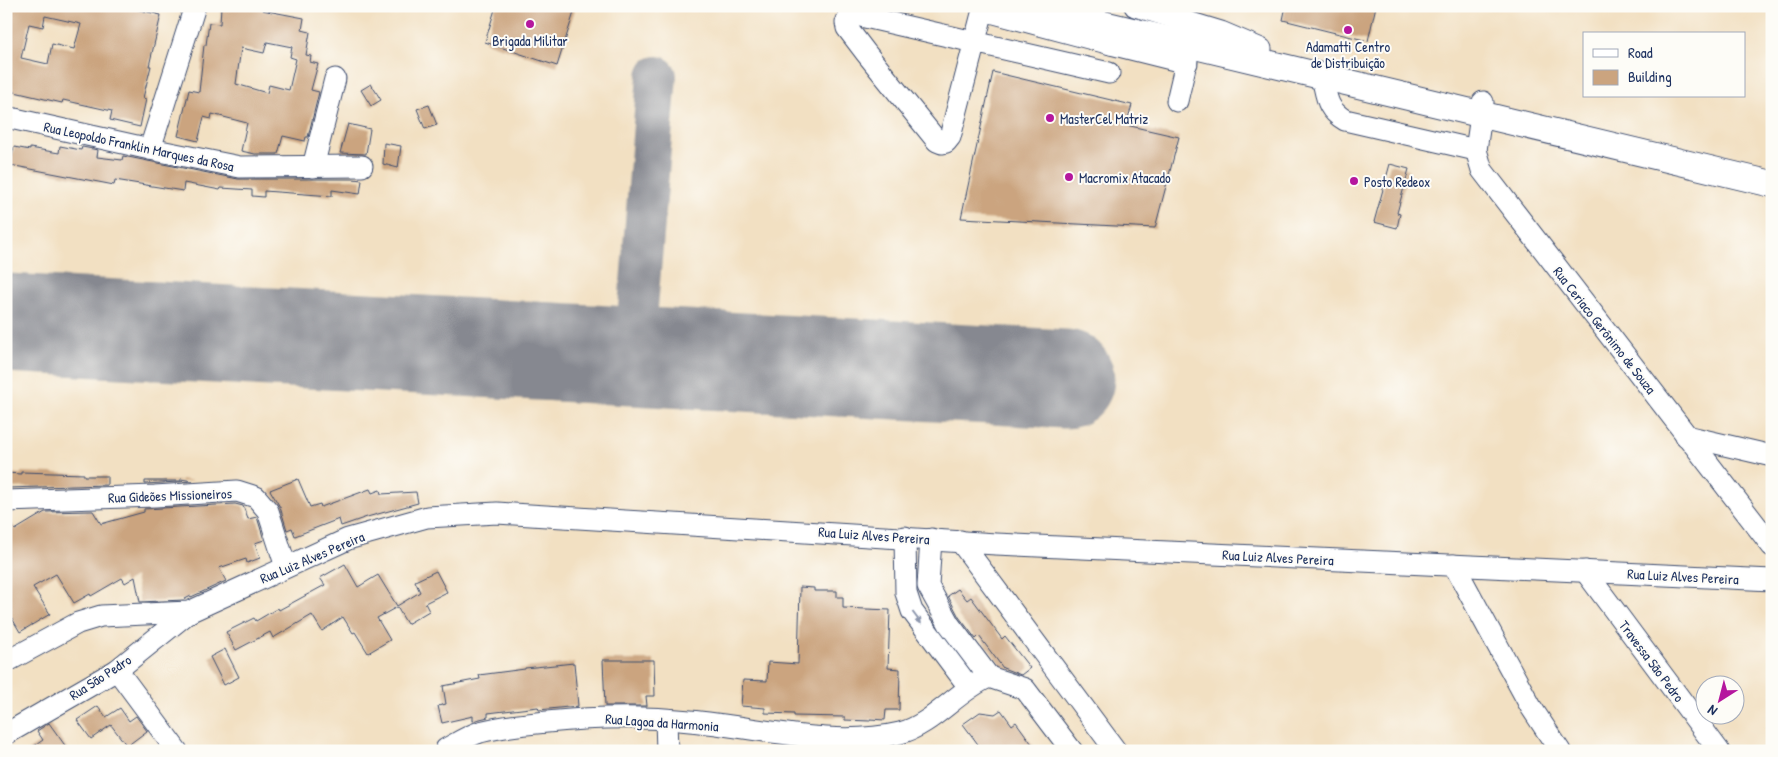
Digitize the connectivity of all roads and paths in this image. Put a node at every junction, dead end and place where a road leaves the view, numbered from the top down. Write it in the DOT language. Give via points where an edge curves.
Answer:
graph roads {
  1 [pos="195,6"];
  2 [pos="1028,6"];
  3 [pos="1083,6"];
  4 [pos="1135,6"];
  5 [pos="975,8"];
  6 [pos="1113,36"];
  7 [pos="974,41"];
  8 [pos="1261,48"];
  9 [pos="1188,54"];
  10 [pos="1109,73"];
  11 [pos="1322,77"];
  12 [pos="335,79"];
  13 [pos="1177,101"];
  14 [pos="1481,108"];
  15 [pos="6,117"];
  16 [pos="150,150"];
  17 [pos="1476,150"];
  18 [pos="362,166"];
  19 [pos="313,167"];
  20 [pos="1772,170"];
  21 [pos="1772,184"];
  22 [pos="1686,436"];
  23 [pos="1772,456"];
  24 [pos="6,501"];
  25 [pos="905,537"];
  26 [pos="931,539"];
  27 [pos="960,541"];
  28 [pos="1772,546"];
  29 [pos="1454,565"];
  30 [pos="286,567"];
  31 [pos="1585,571"];
  32 [pos="1772,580"];
  33 [pos="928,586"];
  34 [pos="906,593"];
  35 [pos="189,612"];
  36 [pos="949,624"];
  37 [pos="932,637"];
  38 [pos="6,662"];
  39 [pos="117,670"];
  40 [pos="989,676"];
  41 [pos="969,687"];
  42 [pos="666,720"];
  43 [pos="766,732"];
  44 [pos="6,734"];
  45 [pos="862,745"];
  46 [pos="446,749"];
  47 [pos="177,751"];
  48 [pos="667,751"];
  49 [pos="806,751"];
  50 [pos="1072,751"];
  51 [pos="1116,751"];
  52 [pos="1560,751"];
  53 [pos="1719,751"];
  1 -- 16 [label="street"];
  2 -- 6 [label="main road"];
  3 -- 8 [label="main road"];
  4 -- 8 [label="street" via="1221,32"];
  5 -- 6 [label="street"];
  5 -- 7 [label="street"];
  6 -- 9 [label="main road"];
  7 -- 7 [label="street" via="950,137 942,143 937,142 846,23 852,14"];
  7 -- 10 [label="street"];
  8 -- 14 [label="main road"];
  9 -- 11 [label="main road"];
  9 -- 13 [label="street"];
  11 -- 14 [label="main road"];
  11 -- 17 [label="street" via="1328,106 1346,120"];
  12 -- 19 [label="street"];
  14 -- 17 [label="street, Rua Ceriaco Gerônimo de Souza"];
  14 -- 20 [label="main road"];
  14 -- 21 [label="main road"];
  15 -- 16 [label="street, Rua Leopoldo Franklin Marques da Rosa"];
  16 -- 19 [label="street, Rua Leopoldo Franklin Marques da Rosa" via="240,167"];
  17 -- 22 [label="street, Rua Ceriaco Gerônimo de Souza" via="1482,170"];
  18 -- 19 [label="street, Rua Leopoldo Franklin Marques da Rosa"];
  22 -- 23 [label="street"];
  22 -- 28 [label="street, Rua Ceriaco Gerônimo de Souza"];
  24 -- 30 [label="street, Rua Gideões Missioneiros" via="237,491 256,497 268,510"];
  25 -- 26 [label="street, Rua Luiz Alves Pereira"];
  25 -- 30 [label="street, Rua Luiz Alves Pereira" via="496,512 427,517 348,539"];
  25 -- 34 [label="street"];
  26 -- 27 [label="street, Rua Luiz Alves Pereira"];
  26 -- 33 [label="street"];
  27 -- 29 [label="street, Rua Luiz Alves Pereira"];
  27 -- 51 [label="street"];
  29 -- 31 [label="street, Rua Luiz Alves Pereira"];
  29 -- 52 [label="street" via="1531,707"];
  30 -- 35 [label="street, Rua Luiz Alves Pereira"];
  31 -- 32 [label="street, Rua Luiz Alves Pereira"];
  31 -- 53 [label="street, Travessa São Pedro"];
  33 -- 34 [label="street"];
  33 -- 36 [label="street"];
  34 -- 37 [label="street, one-way" via="912,611"];
  35 -- 38 [label="street, Rua Luiz Alves Pereira" via="101,616 78,623"];
  35 -- 39 [label="street, Rua São Pedro"];
  36 -- 37 [label="street"];
  36 -- 40 [label="street"];
  37 -- 41 [label="street"];
  39 -- 44 [label="street, Rua São Pedro"];
  39 -- 47 [label="street"];
  40 -- 41 [label="street, Rua Lagoa da Harmonia"];
  40 -- 50 [label="street" via="1025,689"];
  41 -- 45 [label="street, Rua Lagoa da Harmonia" via="925,721"];
  42 -- 43 [label="street, Rua Lagoa da Harmonia"];
  42 -- 46 [label="street, Rua Lagoa da Harmonia" via="590,717 506,726 478,733"];
  42 -- 48 [label="street"];
  43 -- 45 [label="street, Rua Lagoa da Harmonia" via="838,739"];
  43 -- 49 [label="street"];
}
